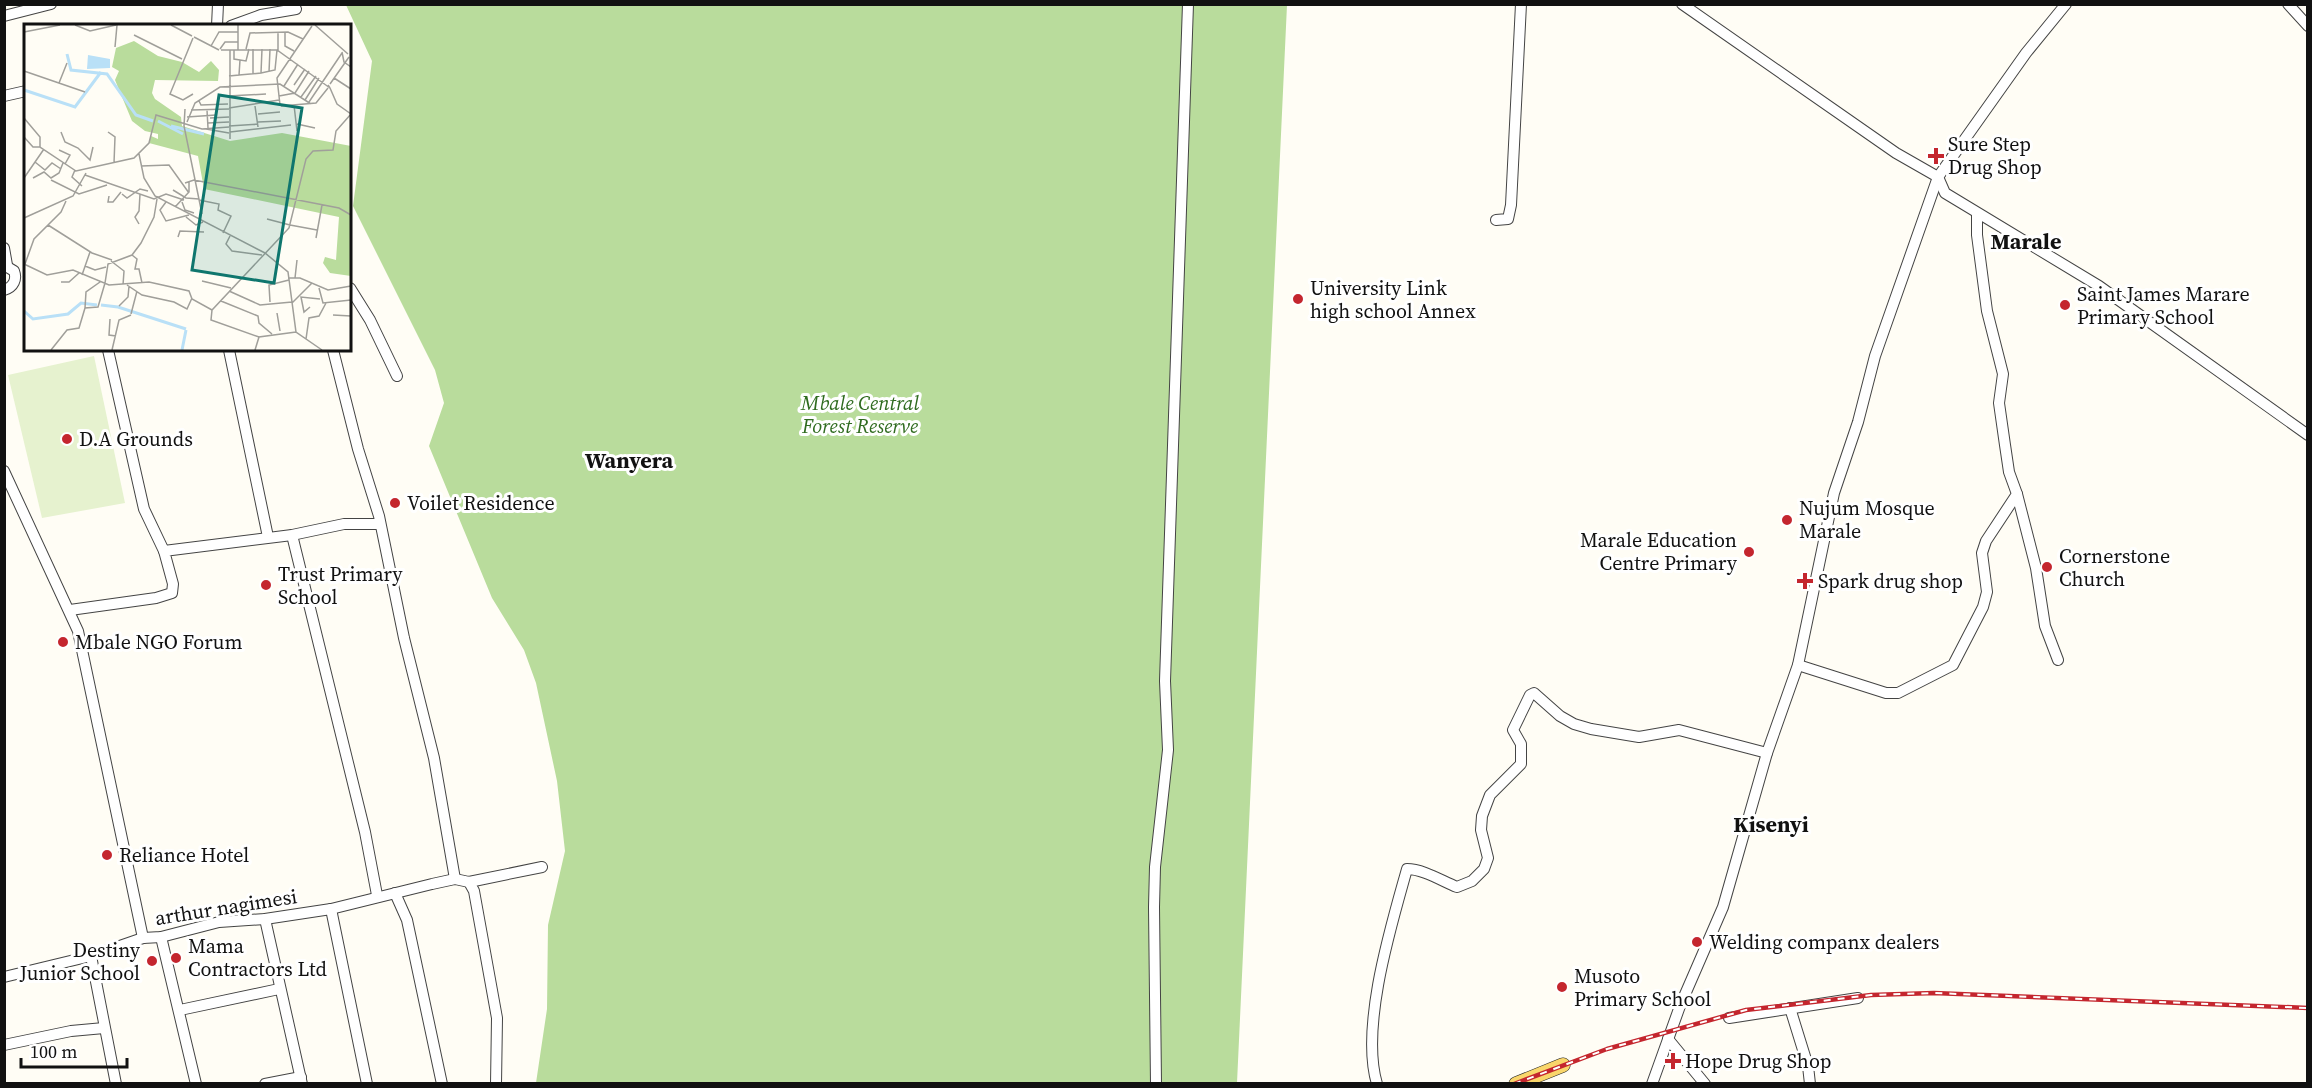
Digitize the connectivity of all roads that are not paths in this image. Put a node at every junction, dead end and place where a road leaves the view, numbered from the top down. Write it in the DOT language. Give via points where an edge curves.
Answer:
graph roads {
  1 [pos="51,4"];
  2 [pos="218,4"];
  3 [pos="1188,4"];
  4 [pos="1521,4"];
  5 [pos="1682,4"];
  6 [pos="2066,4"];
  7 [pos="2288,4"];
  8 [pos="296,9"];
  9 [pos="4,16"];
  10 [pos="217,24"];
  11 [pos="236,24"];
  12 [pos="2307,26"];
  13 [pos="24,91"];
  14 [pos="4,96"];
  15 [pos="1938,177"];
  16 [pos="1977,214"];
  17 [pos="1496,220"];
  18 [pos="4,248"];
  19 [pos="6,265"];
  20 [pos="20,281"];
  21 [pos="4,290"];
  22 [pos="351,290"];
  23 [pos="108,351"];
  24 [pos="229,351"];
  25 [pos="333,351"];
  26 [pos="398,376"];
  27 [pos="2307,435"];
  28 [pos="4,471"];
  29 [pos="2017,494"];
  30 [pos="380,524"];
  31 [pos="292,535"];
  32 [pos="268,537"];
  33 [pos="164,551"];
  34 [pos="70,610"];
  35 [pos="2058,660"];
  36 [pos="1798,665"];
  37 [pos="1767,753"];
  38 [pos="542,867"];
  39 [pos="455,879"];
  40 [pos="469,882"];
  41 [pos="395,893"];
  42 [pos="377,895"];
  43 [pos="331,909"];
  44 [pos="265,919"];
  45 [pos="161,937"];
  46 [pos="143,938"];
  47 [pos="91,956"];
  48 [pos="4,977"];
  49 [pos="279,989"];
  50 [pos="1858,998"];
  51 [pos="1790,1008"];
  52 [pos="180,1010"];
  53 [pos="1729,1018"];
  54 [pos="104,1028"];
  55 [pos="1668,1039"];
  56 [pos="4,1045"];
  57 [pos="1563,1065"];
  58 [pos="301,1080"];
  59 [pos="116,1083"];
  60 [pos="196,1083"];
  61 [pos="265,1083"];
  62 [pos="367,1083"];
  63 [pos="442,1083"];
  64 [pos="496,1083"];
  65 [pos="1156,1083"];
  66 [pos="1377,1083"];
  67 [pos="1515,1083"];
  68 [pos="1652,1083"];
  69 [pos="1705,1083"];
  70 [pos="1810,1083"];
  1 -- 9 [label="street"];
  2 -- 10 [label="street"];
  3 -- 65 [label="street" via="1165,681 1168,750 1155,867"];
  4 -- 17 [label="street" via="1511,204 1508,219"];
  5 -- 15 [label="street" via="1896,153"];
  6 -- 15 [label="street" via="2026,53"];
  7 -- 12 [label="street"];
  8 -- 11 [label="street"];
  13 -- 14 [label="street"];
  15 -- 16 [label="street" via="1945,192"];
  15 -- 36 [label="street" via="1875,356 1834,493"];
  16 -- 27 [label="street" via="2099,286"];
  16 -- 29 [label="street" via="1987,311 2003,374 1999,403 2005,445"];
  18 -- 19 [label="street"];
  19 -- 20 [label="street"];
  20 -- 21 [label="street"];
  22 -- 26 [label="street"];
  23 -- 33 [label="street" via="144,509"];
  24 -- 32 [label="street"];
  25 -- 30 [label="street"];
  28 -- 34 [label="street"];
  29 -- 35 [label="street" via="2036,568 2045,626"];
  29 -- 36 [label="street" via="1986,541 1982,553 1985,600 1953,665 1898,693 1886,693"];
  30 -- 31 [label="street" via="344,524"];
  30 -- 39 [label="street" via="434,758"];
  31 -- 32 [label="street"];
  31 -- 42 [label="street"];
  32 -- 33 [label="street"];
  33 -- 34 [label="street" via="173,584 170,594"];
  34 -- 46 [label="street" via="84,651"];
  36 -- 37 [label="street"];
  37 -- 55 [label="street" via="1723,907"];
  37 -- 66 [label="street" via="1679,730 1639,737 1591,729 1574,724 1534,693 1530,694 1513,730 1521,744 1521,764 1490,795 1482,816 1488,858 1484,869 1472,881 1457,887 1419,869 1407,869 1385,957 1374,1024 1372,1049"];
  38 -- 40 [label="street"];
  39 -- 40 [label="street"];
  39 -- 41 [label="street, arthur nagimesi"];
  40 -- 64 [label="street" via="474,891 497,1018"];
  41 -- 42 [label="street, arthur nagimesi"];
  41 -- 63 [label="street" via="407,920"];
  42 -- 43 [label="street, arthur nagimesi"];
  43 -- 44 [label="street, arthur nagimesi"];
  43 -- 62 [label="street"];
  44 -- 45 [label="street, arthur nagimesi" via="219,922"];
  44 -- 49 [label="street"];
  45 -- 46 [label="street, arthur nagimesi"];
  45 -- 52 [label="street"];
  46 -- 47 [label="street, arthur nagimesi"];
  47 -- 48 [label="street, arthur nagimesi"];
  47 -- 54 [label="street"];
  49 -- 52 [label="street"];
  49 -- 58 [label="street"];
  50 -- 51 [label="street"];
  51 -- 53 [label="street"];
  51 -- 70 [label="street"];
  52 -- 60 [label="street"];
  54 -- 56 [label="street"];
  54 -- 59 [label="street"];
  55 -- 68 [label="street"];
  55 -- 69 [label="street"];
  57 -- 67 [label="main road"];
  58 -- 61 [label="street"];
}
